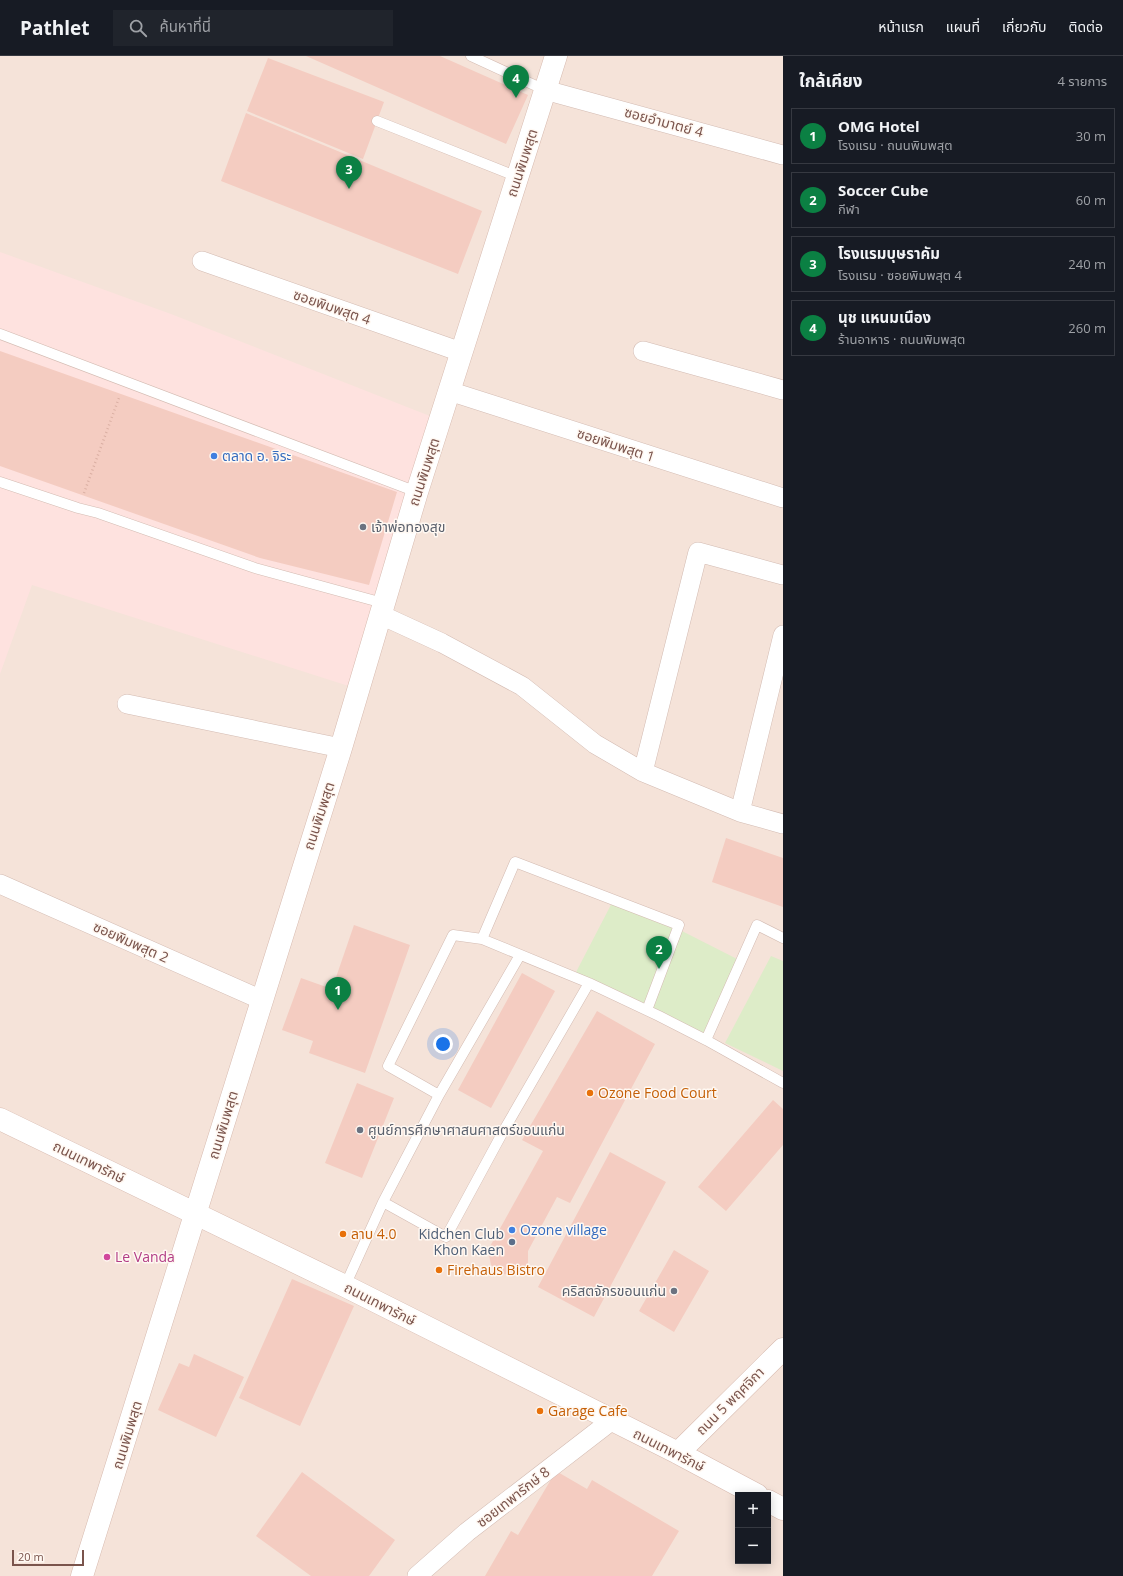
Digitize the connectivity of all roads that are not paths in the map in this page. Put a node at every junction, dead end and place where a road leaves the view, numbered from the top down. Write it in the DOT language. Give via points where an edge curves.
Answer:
graph roads {
  1 [pos="471,56"];
  2 [pos="556,56"];
  3 [pos="545,90"];
  4 [pos="377,120"];
  5 [pos="783,155"];
  6 [pos="518,177"];
  7 [pos="202,261"];
  8 [pos="0,334"];
  9 [pos="643,351"];
  10 [pos="461,352"];
  11 [pos="783,390"];
  12 [pos="449,391"];
  13 [pos="0,482"];
  14 [pos="417,492"];
  15 [pos="783,498"];
  16 [pos="783,575"];
  17 [pos="382,610"];
  18 [pos="783,635"];
  19 [pos="127,704"];
  20 [pos="341,748"];
  21 [pos="643,772"];
  22 [pos="740,812"];
  23 [pos="783,824"];
  24 [pos="0,884"];
  25 [pos="783,938"];
  26 [pos="482,939"];
  27 [pos="520,955"];
  28 [pos="589,983"];
  29 [pos="262,1000"];
  30 [pos="647,1010"];
  31 [pos="706,1040"];
  32 [pos="783,1083"];
  33 [pos="439,1095"];
  34 [pos="0,1119"];
  35 [pos="383,1202"];
  36 [pos="196,1214"];
  37 [pos="345,1286"];
  38 [pos="783,1349"];
  39 [pos="611,1421"];
  40 [pos="678,1453"];
  41 [pos="751,1492"];
  42 [pos="771,1503"];
  43 [pos="783,1509"];
  44 [pos="82,1576"];
  45 [pos="417,1576"];
  1 -- 3 [label="lane"];
  2 -- 3 [label="street, ถนนพิมพสุต"];
  3 -- 5 [label="street, ซอยอำมาตย์ 4"];
  3 -- 6 [label="street, ถนนพิมพสุต"];
  4 -- 6 [label="lane"];
  6 -- 10 [label="street, ถนนพิมพสุต"];
  7 -- 10 [label="street, ซอยพิมพสุต 4"];
  8 -- 14 [label="lane"];
  9 -- 11 [label="street"];
  10 -- 12 [label="street, ถนนพิมพสุต"];
  12 -- 14 [label="street, ถนนพิมพสุต"];
  12 -- 15 [label="street, ซอยพิมพสุต 1"];
  13 -- 17 [label="lane"];
  14 -- 17 [label="street, ถนนพิมพสุต"];
  16 -- 21 [label="street" via="698,552"];
  17 -- 20 [label="street, ถนนพิมพสุต"];
  17 -- 21 [label="street" via="522,686 595,744"];
  18 -- 22 [label="street"];
  19 -- 20 [label="street"];
  20 -- 29 [label="street, ถนนพิมพสุต"];
  21 -- 22 [label="street"];
  22 -- 23 [label="street"];
  24 -- 29 [label="street, ซอยพิมพสุต 2"];
  25 -- 31 [label="lane" via="757,925"];
  26 -- 27 [label="lane"];
  26 -- 30 [label="lane" via="515,862 679,925"];
  26 -- 33 [label="lane" via="453,935 388,1066"];
  27 -- 28 [label="lane"];
  27 -- 33 [label="lane"];
  28 -- 30 [label="lane"];
  28 -- 35 [label="lane" via="446,1237"];
  29 -- 36 [label="street, ถนนพิมพสุต"];
  30 -- 31 [label="lane"];
  31 -- 32 [label="lane"];
  33 -- 35 [label="lane"];
  34 -- 36 [label="street, ถนนเทพารักษ์"];
  35 -- 37 [label="lane"];
  36 -- 37 [label="street, ถนนเทพารักษ์"];
  36 -- 44 [label="street, ถนนพิมพสุต"];
  37 -- 39 [label="street, ถนนเทพารักษ์"];
  38 -- 40 [label="street, ถนน 5 พฤศจิกา"];
  39 -- 40 [label="street, ถนนเทพารักษ์"];
  39 -- 45 [label="street, ซอยเทพารักษ์ 8" via="467,1532"];
  40 -- 41 [label="street, ถนนเทพารักษ์"];
  42 -- 43 [label="street"];
}
